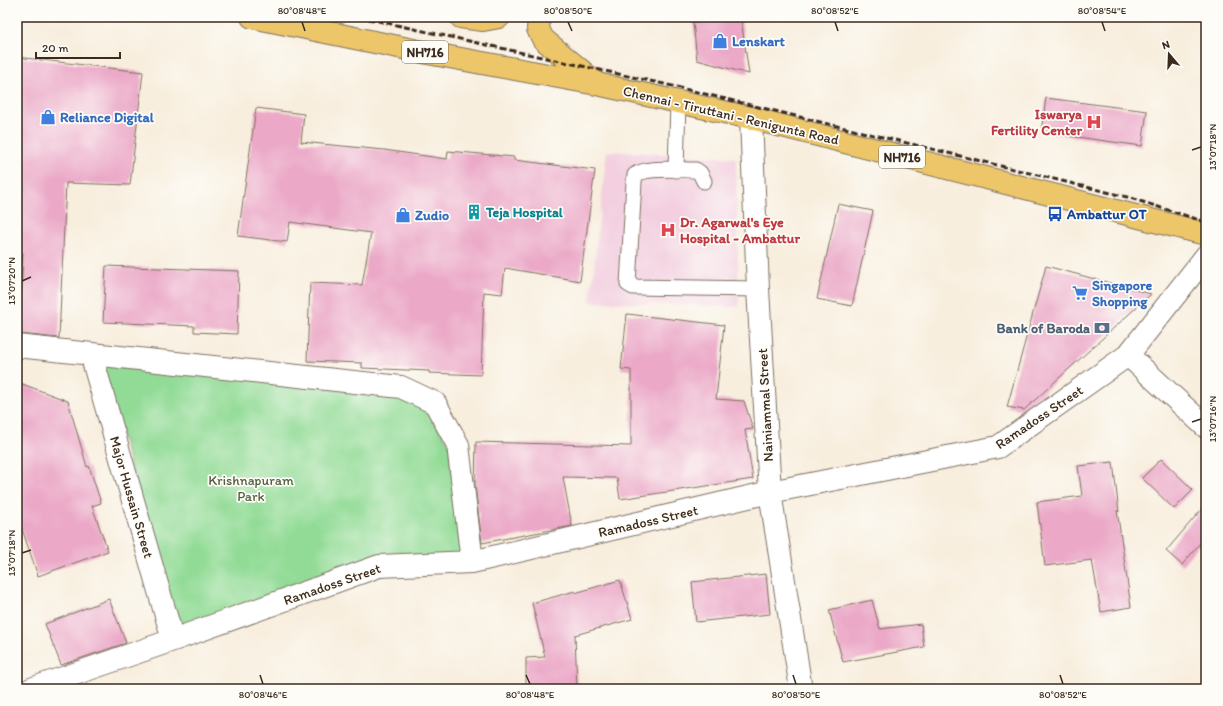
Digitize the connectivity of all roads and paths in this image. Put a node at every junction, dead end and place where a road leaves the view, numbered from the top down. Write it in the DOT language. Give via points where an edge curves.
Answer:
graph roads {
  1 [pos="252,17"];
  2 [pos="461,17"];
  3 [pos="499,17"];
  4 [pos="539,17"];
  5 [pos="597,84"];
  6 [pos="678,102"];
  7 [pos="751,118"];
  8 [pos="676,170"];
  9 [pos="704,181"];
  10 [pos="1206,234"];
  11 [pos="1206,256"];
  12 [pos="758,289"];
  13 [pos="17,346"];
  14 [pos="91,354"];
  15 [pos="1128,355"];
  16 [pos="1206,427"];
  17 [pos="770,492"];
  18 [pos="472,562"];
  19 [pos="173,640"];
  20 [pos="32,689"];
  21 [pos="801,689"];
  1 -- 5 [label="highway, Chennai - Tiruttani - Renigunta Road / NH716" via="421,52"];
  2 -- 3 [label="highway" via="483,20"];
  4 -- 5 [label="highway" via="538,29 544,39"];
  5 -- 6 [label="highway, Chennai - Tiruttani - Renigunta Road / NH716"];
  6 -- 7 [label="highway, Chennai - Tiruttani - Renigunta Road / NH716"];
  6 -- 8 [label="lane"];
  7 -- 10 [label="highway, Chennai - Tiruttani - Renigunta Road / NH716"];
  7 -- 12 [label="street, Nainiammal Street"];
  8 -- 9 [label="lane" via="696,170"];
  8 -- 12 [label="lane" via="640,171 635,175 628,284 633,288"];
  11 -- 15 [label="street, Ramadoss Street"];
  12 -- 17 [label="street, Nainiammal Street"];
  13 -- 14 [label="street"];
  14 -- 18 [label="street" via="400,387 435,403 458,445"];
  14 -- 19 [label="street, Major Hussain Street"];
  15 -- 16 [label="street"];
  15 -- 17 [label="street, Ramadoss Street" via="998,447"];
  17 -- 18 [label="street, Ramadoss Street"];
  17 -- 21 [label="street, Nainiammal Street"];
  18 -- 19 [label="street, Ramadoss Street" via="379,566"];
  19 -- 20 [label="street, Ramadoss Street"];
}
